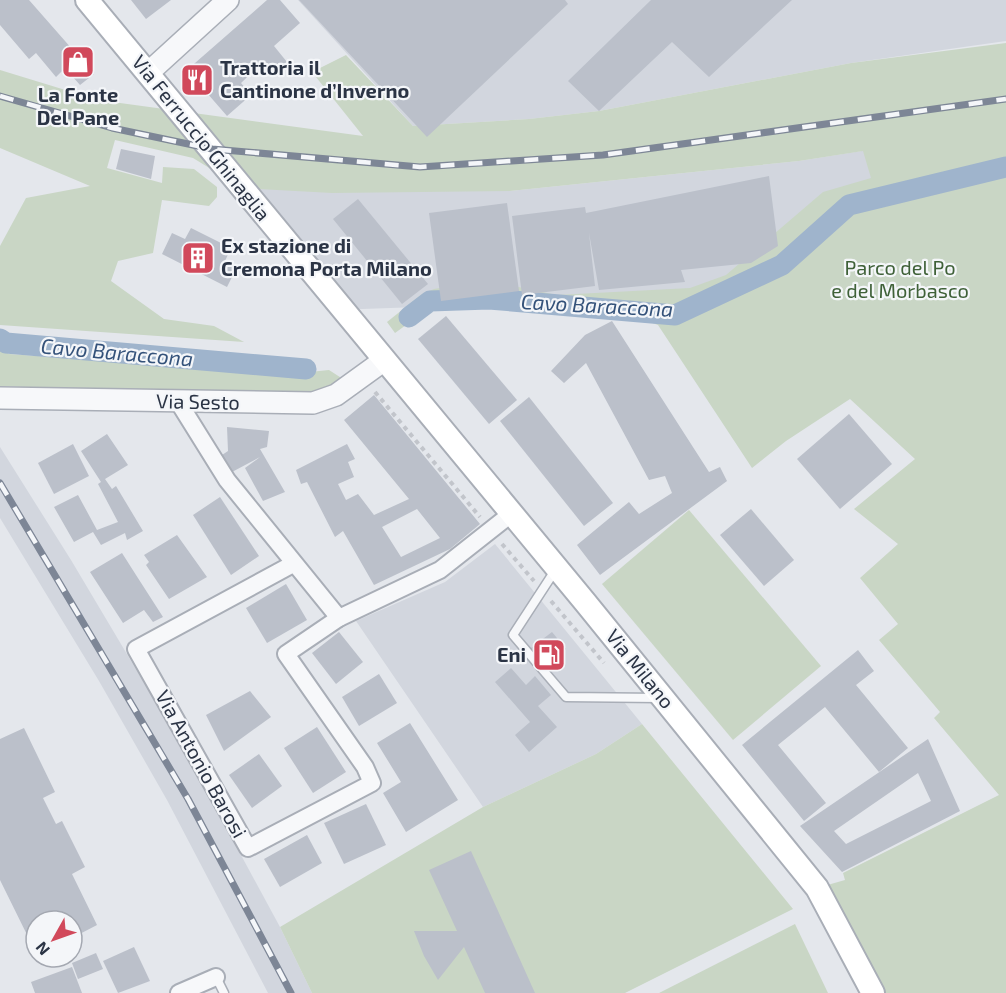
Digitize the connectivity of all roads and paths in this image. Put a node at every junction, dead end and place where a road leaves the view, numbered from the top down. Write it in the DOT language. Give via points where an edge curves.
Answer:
graph roads {
  1 [pos="87,0"];
  2 [pos="228,0"];
  3 [pos="148,73"];
  4 [pos="383,361"];
  5 [pos="0,398"];
  6 [pos="179,403"];
  7 [pos="511,514"];
  8 [pos="293,564"];
  9 [pos="556,568"];
  10 [pos="339,618"];
  11 [pos="663,698"];
  12 [pos="216,977"];
  13 [pos="179,993"];
  14 [pos="224,993"];
  15 [pos="873,993"];
  1 -- 3 [label="main road, Via Ferruccio Ghinaglia"];
  2 -- 3 [label="street"];
  3 -- 4 [label="main road, Via Ferruccio Ghinaglia"];
  4 -- 6 [label="street, Via Sesto" via="336,395 313,403"];
  4 -- 7 [label="main road, Via Milano"];
  5 -- 6 [label="street, Via Sesto"];
  6 -- 8 [label="street" via="226,480"];
  7 -- 9 [label="main road, Via Milano"];
  7 -- 10 [label="street, Via Antonio Barosi" via="440,570"];
  8 -- 10 [label="street"];
  8 -- 10 [label="street, Via Antonio Barosi" via="136,649 248,848 372,783 365,767 286,654"];
  9 -- 11 [label="main road, Via Milano"];
  9 -- 11 [label="lane" via="513,636 567,697"];
  11 -- 15 [label="main road, Via Milano" via="817,888"];
  12 -- 13 [label="street"];
  12 -- 14 [label="lane"];
}
